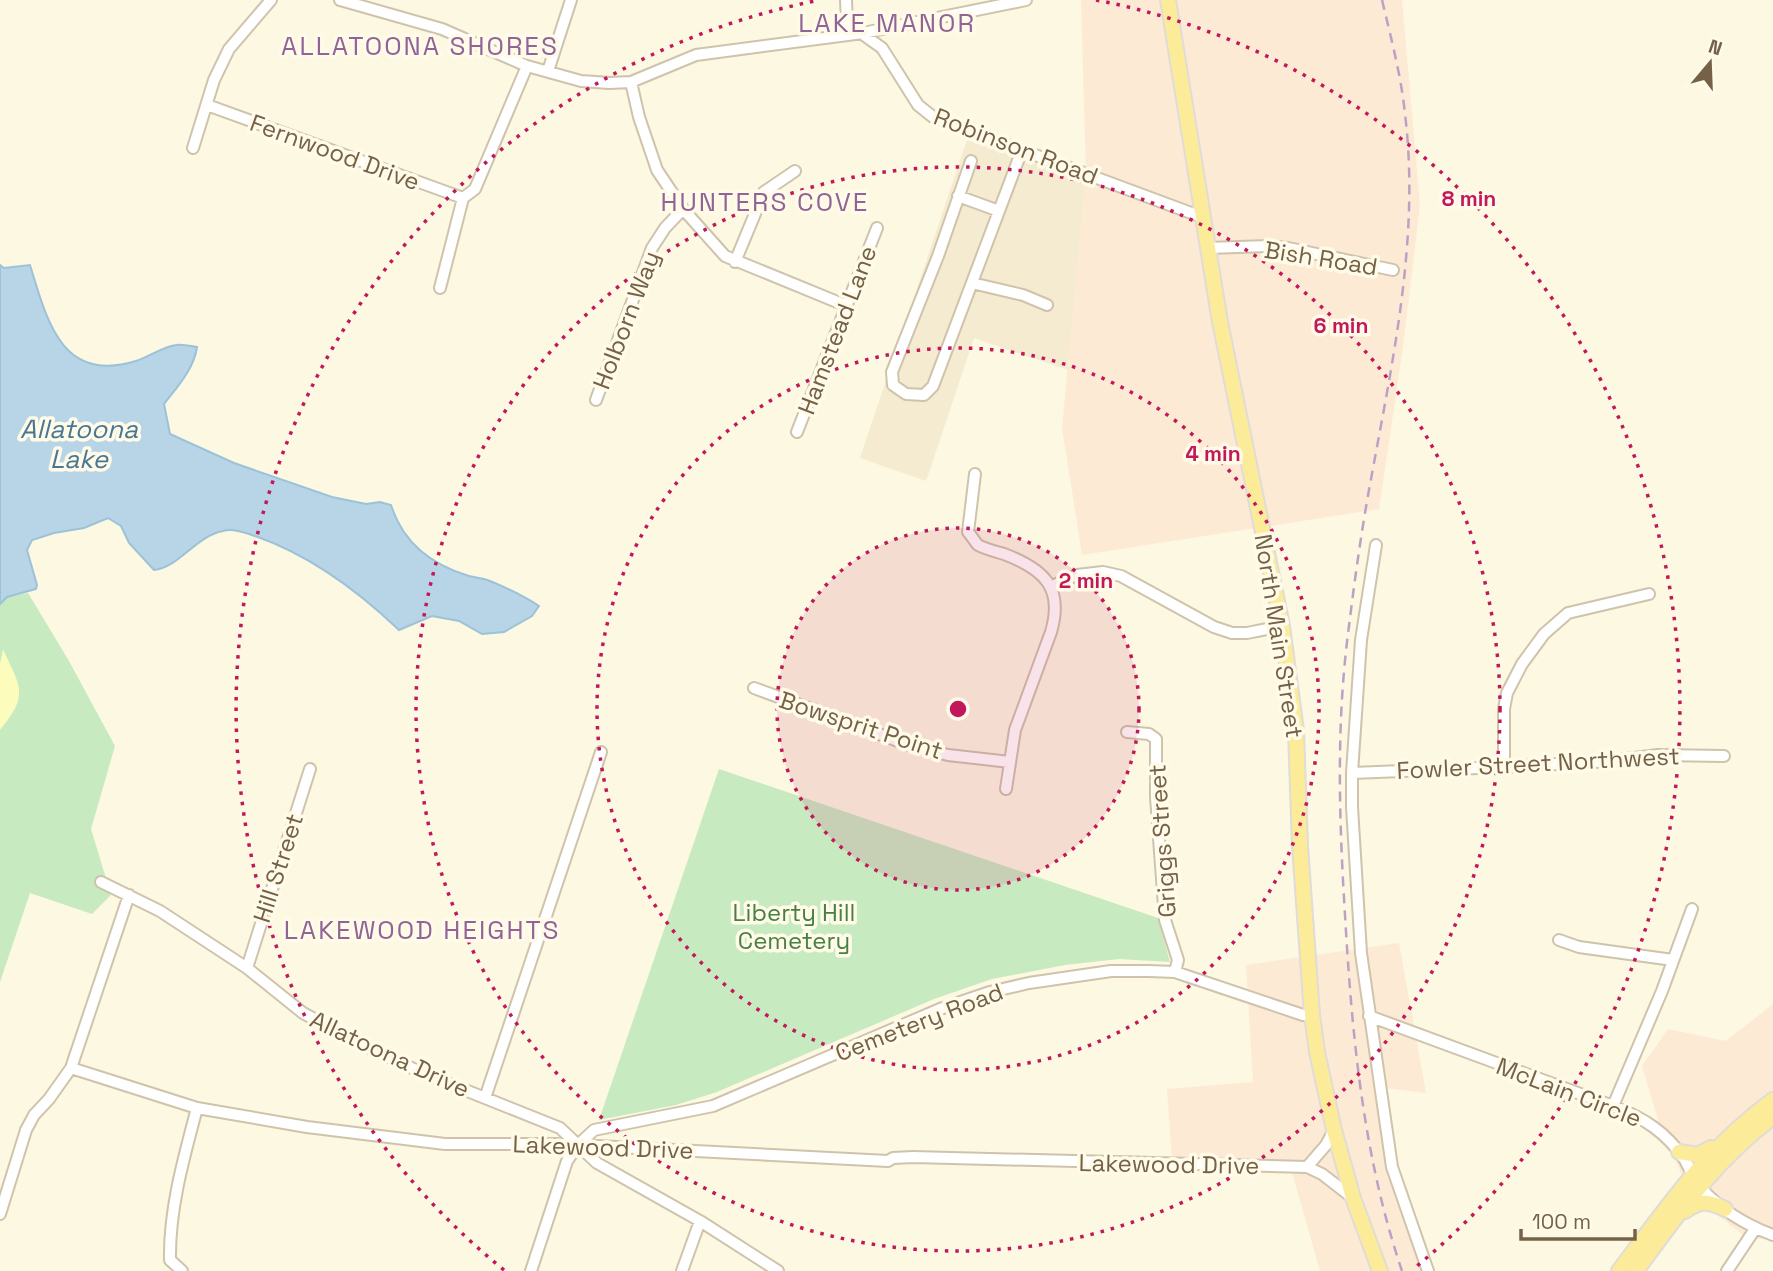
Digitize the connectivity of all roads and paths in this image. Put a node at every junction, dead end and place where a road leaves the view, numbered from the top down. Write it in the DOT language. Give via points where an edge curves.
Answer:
graph roads {
  1 [pos="271,0"];
  2 [pos="340,0"];
  3 [pos="571,0"];
  4 [pos="846,0"];
  5 [pos="1026,0"];
  6 [pos="1168,0"];
  7 [pos="863,33"];
  8 [pos="527,66"];
  9 [pos="548,71"];
  10 [pos="631,82"];
  11 [pos="207,105"];
  12 [pos="193,148"];
  13 [pos="1022,150"];
  14 [pos="971,162"];
  15 [pos="795,171"];
  16 [pos="958,196"];
  17 [pos="463,198"];
  18 [pos="683,209"];
  19 [pos="999,211"];
  20 [pos="1202,217"];
  21 [pos="877,228"];
  22 [pos="1207,248"];
  23 [pos="735,262"];
  24 [pos="1393,270"];
  25 [pos="972,283"];
  26 [pos="440,288"];
  27 [pos="1047,305"];
  28 [pos="847,306"];
  29 [pos="596,400"];
  30 [pos="797,432"];
  31 [pos="975,474"];
  32 [pos="1376,545"];
  33 [pos="1052,586"];
  34 [pos="1649,594"];
  35 [pos="1282,626"];
  36 [pos="754,688"];
  37 [pos="1127,732"];
  38 [pos="601,752"];
  39 [pos="1724,756"];
  40 [pos="1010,762"];
  41 [pos="1504,767"];
  42 [pos="310,769"];
  43 [pos="1352,772"];
  44 [pos="1006,789"];
  45 [pos="101,882"];
  46 [pos="129,895"];
  47 [pos="1692,909"];
  48 [pos="1559,940"];
  49 [pos="1673,960"];
  50 [pos="247,968"];
  51 [pos="1175,972"];
  52 [pos="1312,1015"];
  53 [pos="1368,1016"];
  54 [pos="71,1068"];
  55 [pos="485,1098"];
  56 [pos="1773,1100"];
  57 [pos="1613,1106"];
  58 [pos="197,1108"];
  59 [pos="1773,1117"];
  60 [pos="1334,1130"];
  61 [pos="1727,1138"];
  62 [pos="578,1145"];
  63 [pos="1679,1152"];
  64 [pos="1307,1167"];
  65 [pos="1692,1173"];
  66 [pos="1700,1186"];
  67 [pos="1353,1199"];
  68 [pos="1725,1209"];
  69 [pos="0,1214"];
  70 [pos="699,1221"];
  71 [pos="1673,1221"];
  72 [pos="1755,1229"];
  73 [pos="1773,1235"];
  74 [pos="182,1271"];
  75 [pos="531,1271"];
  76 [pos="682,1271"];
  77 [pos="779,1271"];
  78 [pos="1380,1271"];
  79 [pos="1428,1271"];
  80 [pos="1619,1271"];
  81 [pos="1636,1271"];
  82 [pos="1727,1271"];
  1 -- 11 [label="street" via="229,49"];
  2 -- 8 [label="street" via="442,29"];
  3 -- 9 [label="street"];
  4 -- 7 [label="street, Robinson Road" via="847,23"];
  5 -- 7 [label="street"];
  6 -- 20 [label="main road, North Main Street"];
  7 -- 10 [label="street" via="696,55"];
  7 -- 13 [label="street, Robinson Road" via="882,48 918,104 933,117"];
  8 -- 9 [label="street"];
  8 -- 17 [label="street" via="475,189"];
  9 -- 10 [label="street" via="581,82"];
  10 -- 18 [label="street" via="657,170"];
  11 -- 12 [label="street"];
  11 -- 17 [label="street, Fernwood Drive"];
  13 -- 19 [label="street"];
  13 -- 20 [label="street, Robinson Road"];
  14 -- 16 [label="street"];
  15 -- 23 [label="street" via="764,192"];
  16 -- 19 [label="street"];
  16 -- 25 [label="street" via="892,372 893,384 906,394 924,396 933,386"];
  17 -- 26 [label="street"];
  18 -- 23 [label="street" via="724,256"];
  18 -- 29 [label="street, Holborn Way" via="652,248"];
  19 -- 25 [label="street"];
  20 -- 22 [label="main road, North Main Street"];
  21 -- 28 [label="street, Hamstead Lane"];
  22 -- 24 [label="street, Bish Road" via="1288,248"];
  22 -- 35 [label="main road, North Main Street"];
  23 -- 28 [label="street"];
  25 -- 27 [label="street"];
  28 -- 30 [label="street, Hamstead Lane"];
  31 -- 33 [label="street" via="968,532 978,545 1026,562"];
  32 -- 43 [label="street" via="1361,640"];
  33 -- 35 [label="street" via="1077,575 1103,572 1121,576 1232,633"];
  33 -- 40 [label="street" via="1055,620 1015,730"];
  34 -- 41 [label="street" via="1568,613 1544,634 1507,693"];
  35 -- 52 [label="main road, North Main Street" via="1296,731"];
  36 -- 40 [label="street, Bowsprit Point" via="906,744 948,755"];
  37 -- 51 [label="street, Griggs Street" via="1156,739 1165,920 1178,960"];
  38 -- 55 [label="street"];
  39 -- 41 [label="street, Fowler Street Northwest" via="1658,755"];
  40 -- 44 [label="street"];
  41 -- 43 [label="street, Fowler Street Northwest"];
  42 -- 50 [label="street, Hill Street"];
  43 -- 53 [label="street"];
  45 -- 46 [label="street, Allatoona Drive"];
  46 -- 50 [label="street, Allatoona Drive"];
  46 -- 54 [label="street"];
  47 -- 49 [label="street"];
  48 -- 49 [label="street"];
  49 -- 57 [label="street"];
  50 -- 55 [label="street, Allatoona Drive" via="303,1013 420,1072"];
  51 -- 52 [label="street, Cemetery Road"];
  51 -- 62 [label="street, Cemetery Road" via="1111,971 990,992 892,1028 713,1106 594,1130"];
  52 -- 60 [label="main road, North Main Street"];
  53 -- 57 [label="street, McLain Circle"];
  53 -- 79 [label="street" via="1392,1167"];
  54 -- 58 [label="street, Lakewood Drive"];
  54 -- 69 [label="street" via="26,1130"];
  55 -- 62 [label="street, Allatoona Drive" via="560,1128"];
  56 -- 61 [label="main road"];
  57 -- 63 [label="street, McLain Circle" via="1649,1122"];
  58 -- 62 [label="street, Lakewood Drive" via="445,1144"];
  58 -- 74 [label="street" via="170,1239 170,1260"];
  59 -- 66 [label="main road"];
  60 -- 64 [label="street"];
  60 -- 67 [label="main road, North Main Street"];
  61 -- 63 [label="main road" via="1698,1155"];
  61 -- 65 [label="main road"];
  62 -- 64 [label="street, Lakewood Drive" via="888,1161 913,1157"];
  62 -- 70 [label="street, Allatoona Drive" via="597,1163"];
  62 -- 75 [label="street" via="567,1161"];
  63 -- 65 [label="street, McLain Circle"];
  64 -- 67 [label="street"];
  65 -- 66 [label="street, McLain Circle"];
  65 -- 80 [label="main road"];
  66 -- 68 [label="street, McLain Circle"];
  66 -- 71 [label="main road"];
  67 -- 78 [label="main road, North Main Street"];
  68 -- 71 [label="main road" via="1701,1202"];
  68 -- 72 [label="street, McLain Circle"];
  70 -- 76 [label="street"];
  70 -- 77 [label="street, Allatoona Drive"];
  71 -- 81 [label="main road"];
  72 -- 73 [label="street, McLain Circle"];
  72 -- 82 [label="street"];
}
